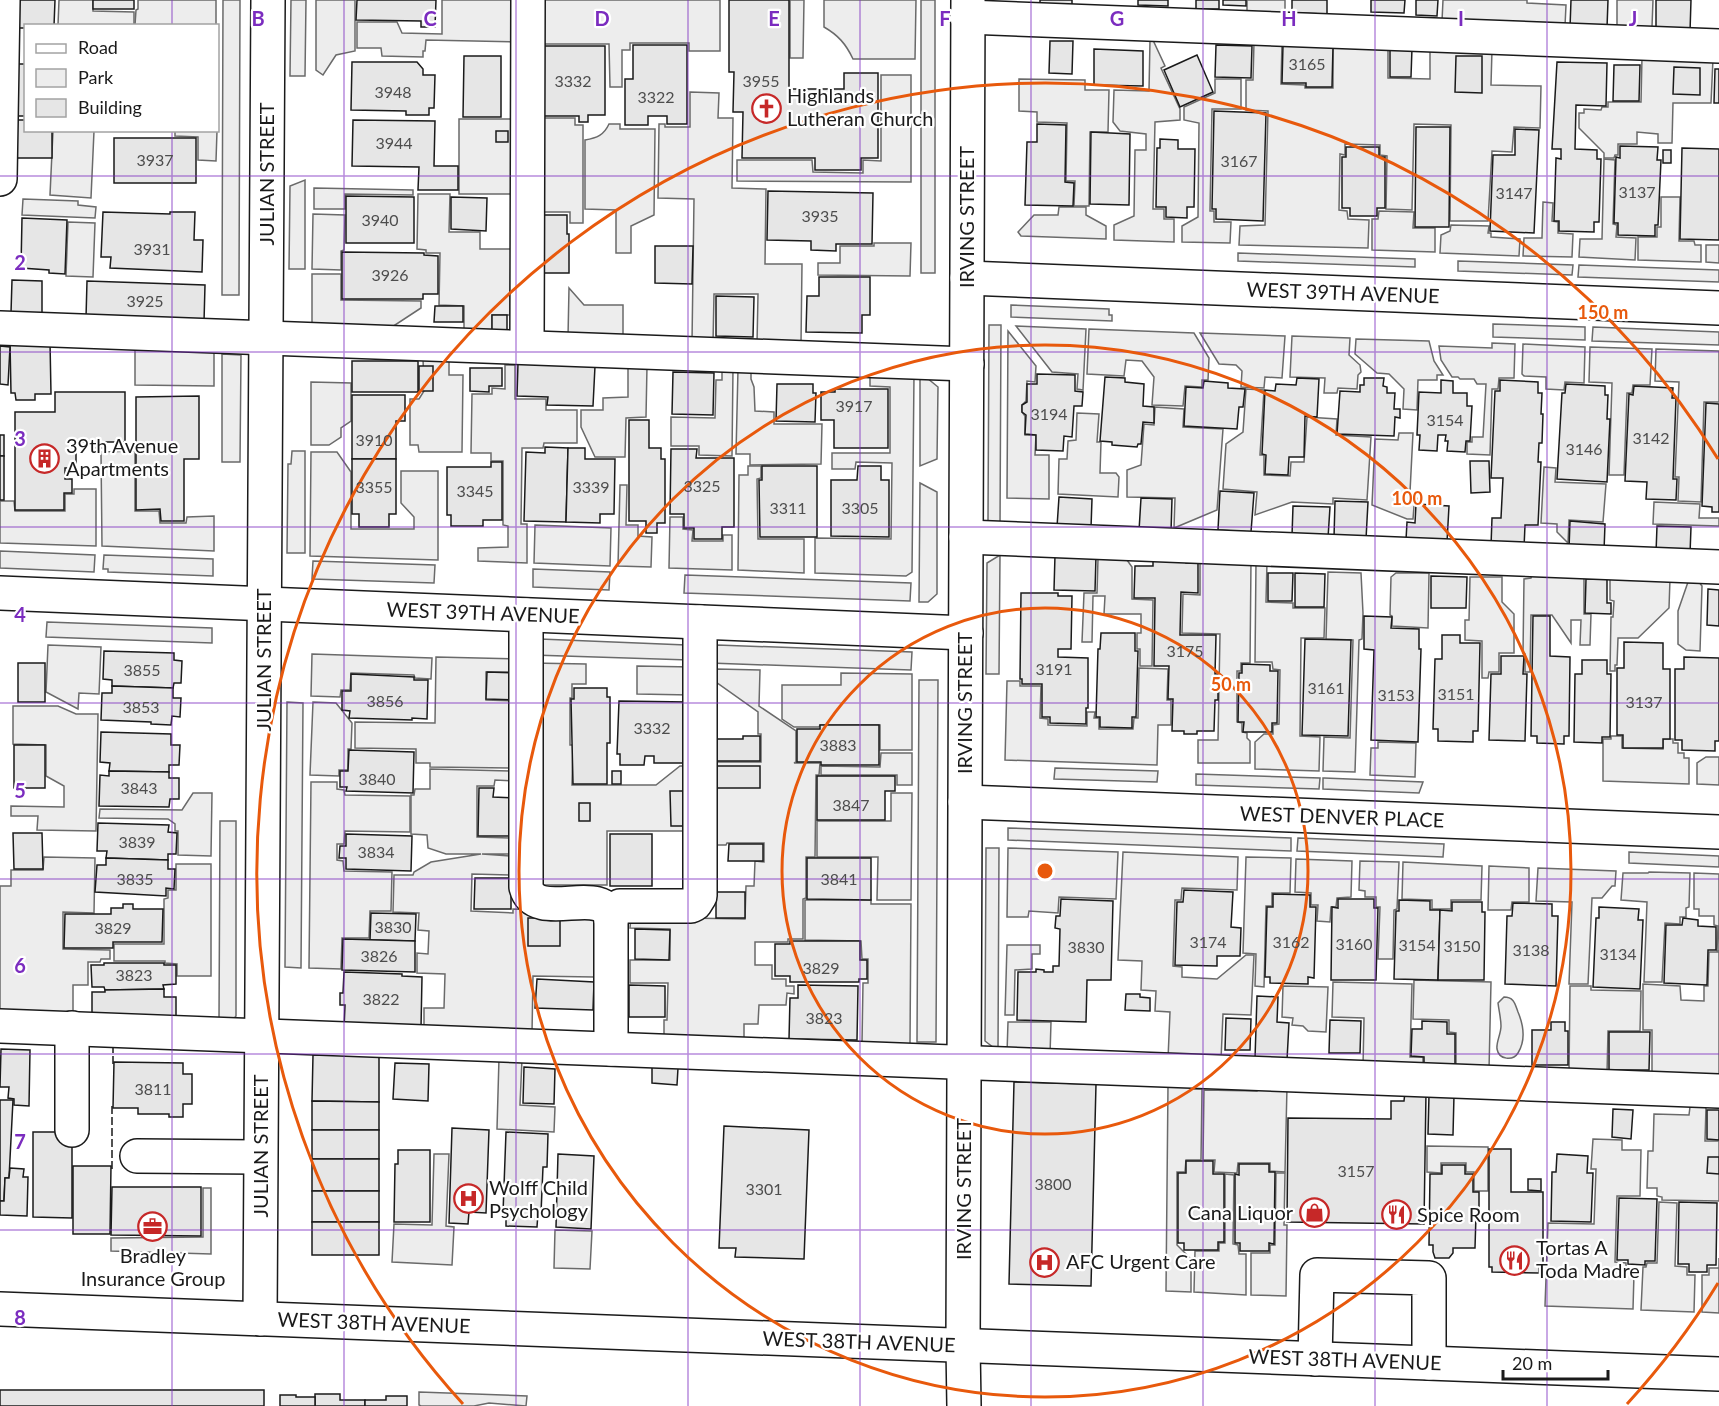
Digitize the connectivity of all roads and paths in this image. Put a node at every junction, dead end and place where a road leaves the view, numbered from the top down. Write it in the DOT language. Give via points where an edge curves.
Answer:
graph roads {
  1 [pos="3,0"];
  2 [pos="268,0"];
  3 [pos="528,0"];
  4 [pos="968,9"];
  5 [pos="1719,46"];
  6 [pos="0,179"];
  7 [pos="967,278"];
  8 [pos="1719,308"];
  9 [pos="0,328"];
  10 [pos="266,337"];
  11 [pos="527,347"];
  12 [pos="967,364"];
  13 [pos="966,537"];
  14 [pos="1719,567"];
  15 [pos="0,593"];
  16 [pos="264,604"];
  17 [pos="526,615"];
  18 [pos="700,622"];
  19 [pos="966,633"];
  20 [pos="965,802"];
  21 [pos="1719,832"];
  22 [pos="611,920"];
  23 [pos="0,1026"];
  24 [pos="72,1028"];
  25 [pos="261,1036"];
  26 [pos="611,1049"];
  27 [pos="964,1062"];
  28 [pos="1719,1091"];
  29 [pos="72,1130"];
  30 [pos="137,1156"];
  31 [pos="260,1157"];
  32 [pos="0,1309"];
  33 [pos="260,1319"];
  34 [pos="963,1346"];
  35 [pos="1315,1359"];
  36 [pos="1429,1364"];
  37 [pos="1719,1374"];
  38 [pos="963,1406"];
  1 -- 6 [label="street"];
  2 -- 10 [label="street, JULIAN STREET"];
  3 -- 11 [label="street"];
  4 -- 5 [label="street"];
  4 -- 7 [label="street, IRVING STREET"];
  7 -- 8 [label="street, WEST 39TH AVENUE"];
  7 -- 12 [label="street, IRVING STREET"];
  9 -- 10 [label="street"];
  10 -- 11 [label="street"];
  10 -- 16 [label="street, JULIAN STREET"];
  11 -- 12 [label="street"];
  12 -- 13 [label="street, IRVING STREET"];
  13 -- 14 [label="street"];
  13 -- 19 [label="street, IRVING STREET"];
  15 -- 16 [label="street, WEST 39TH AVENUE"];
  16 -- 17 [label="street, WEST 39TH AVENUE"];
  16 -- 25 [label="street, JULIAN STREET"];
  17 -- 18 [label="street, WEST 39TH AVENUE"];
  17 -- 22 [label="street" via="527,892 541,903 600,904 609,911"];
  18 -- 19 [label="street, WEST 39TH AVENUE"];
  18 -- 22 [label="street" via="700,896 691,906 621,906"];
  19 -- 20 [label="street, IRVING STREET"];
  20 -- 21 [label="street, WEST DENVER PLACE"];
  20 -- 27 [label="street, IRVING STREET"];
  22 -- 26 [label="street"];
  23 -- 24 [label="street"];
  24 -- 25 [label="street"];
  24 -- 29 [label="street"];
  25 -- 26 [label="street"];
  25 -- 31 [label="street, JULIAN STREET"];
  26 -- 27 [label="street"];
  27 -- 28 [label="street"];
  27 -- 34 [label="street, IRVING STREET"];
  30 -- 31 [label="street"];
  31 -- 33 [label="street, JULIAN STREET"];
  32 -- 33 [label="street, WEST 38TH AVENUE"];
  33 -- 34 [label="street, WEST 38TH AVENUE"];
  34 -- 35 [label="street, WEST 38TH AVENUE"];
  34 -- 38 [label="street, IRVING STREET"];
  35 -- 36 [label="street, WEST 38TH AVENUE"];
  35 -- 36 [label="street" via="1317,1275 1429,1278"];
  36 -- 37 [label="street, WEST 38TH AVENUE"];
}
